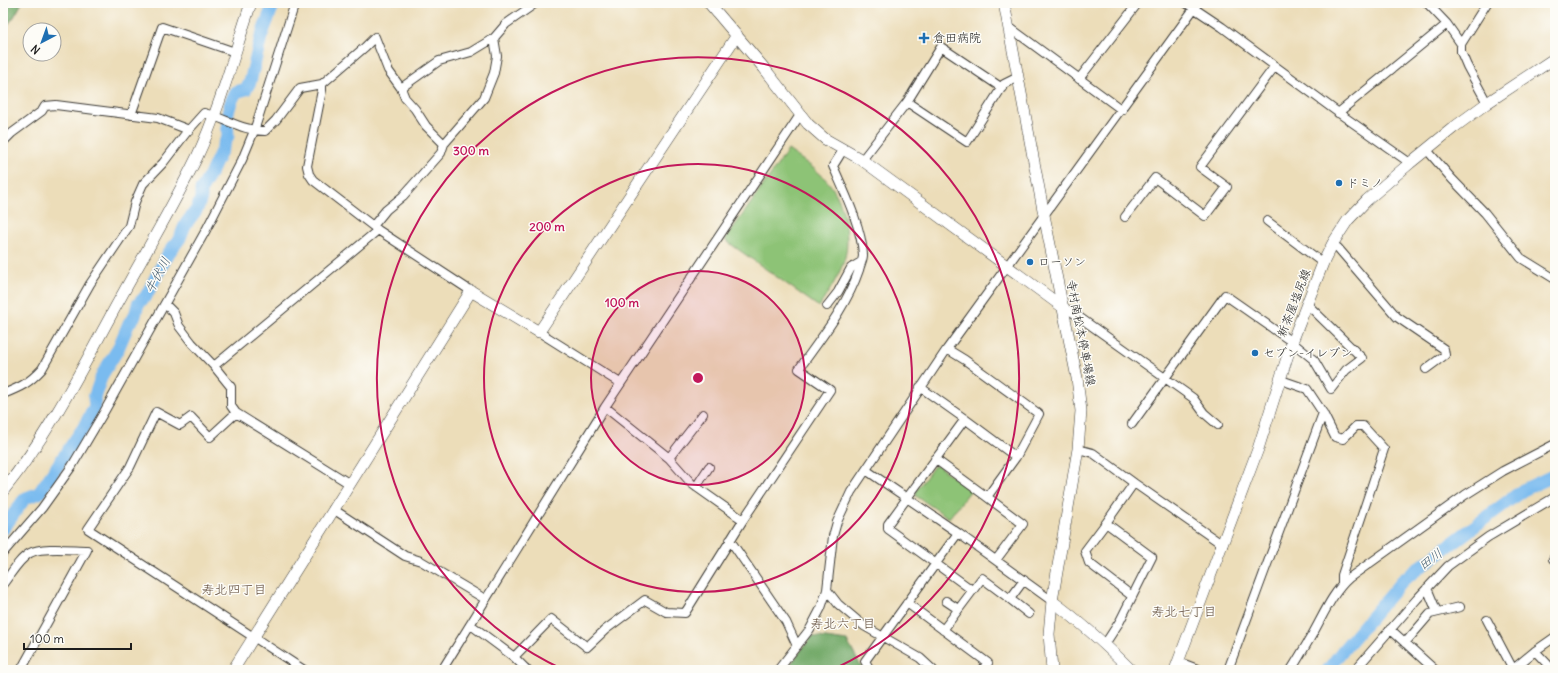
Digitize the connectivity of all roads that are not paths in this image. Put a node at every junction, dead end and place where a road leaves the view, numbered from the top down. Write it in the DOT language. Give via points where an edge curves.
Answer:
graph roads {
  1 [pos="251,3"];
  2 [pos="295,3"];
  3 [pos="536,3"];
  4 [pos="709,3"];
  5 [pos="1004,3"];
  6 [pos="1138,3"];
  7 [pos="1186,3"];
  8 [pos="1428,3"];
  9 [pos="1487,3"];
  10 [pos="1197,6"];
  11 [pos="1447,24"];
  12 [pos="1009,27"];
  13 [pos="737,35"];
  14 [pos="494,38"];
  15 [pos="1461,44"];
  16 [pos="235,52"];
  17 [pos="1555,58"];
  18 [pos="1275,66"];
  19 [pos="1018,77"];
  20 [pos="1079,79"];
  21 [pos="322,84"];
  22 [pos="401,88"];
  23 [pos="1002,88"];
  24 [pos="907,102"];
  25 [pos="1487,103"];
  26 [pos="1122,110"];
  27 [pos="1338,113"];
  28 [pos="131,115"];
  29 [pos="800,115"];
  30 [pos="216,116"];
  31 [pos="189,130"];
  32 [pos="251,130"];
  33 [pos="3,142"];
  34 [pos="444,144"];
  35 [pos="843,150"];
  36 [pos="1427,150"];
  37 [pos="862,160"];
  38 [pos="1410,163"];
  39 [pos="1044,215"];
  40 [pos="1124,217"];
  41 [pos="1267,221"];
  42 [pos="375,228"];
  43 [pos="1332,244"];
  44 [pos="861,262"];
  45 [pos="1323,263"];
  46 [pos="1007,266"];
  47 [pos="1555,279"];
  48 [pos="471,291"];
  49 [pos="165,304"];
  50 [pos="1307,304"];
  51 [pos="827,306"];
  52 [pos="1064,308"];
  53 [pos="539,332"];
  54 [pos="1292,342"];
  55 [pos="947,349"];
  56 [pos="214,366"];
  57 [pos="1426,369"];
  58 [pos="1165,379"];
  59 [pos="1281,380"];
  60 [pos="620,383"];
  61 [pos="920,387"];
  62 [pos="3,394"];
  63 [pos="605,407"];
  64 [pos="236,413"];
  65 [pos="1323,413"];
  66 [pos="703,414"];
  67 [pos="964,419"];
  68 [pos="1131,424"];
  69 [pos="1218,426"];
  70 [pos="1555,444"];
  71 [pos="1078,449"];
  72 [pos="1016,457"];
  73 [pos="669,458"];
  74 [pos="935,459"];
  75 [pos="709,467"];
  76 [pos="866,470"];
  77 [pos="1134,483"];
  78 [pos="350,484"];
  79 [pos="696,487"];
  80 [pos="3,490"];
  81 [pos="986,497"];
  82 [pos="1555,497"];
  83 [pos="907,498"];
  84 [pos="333,509"];
  85 [pos="743,520"];
  86 [pos="1106,523"];
  87 [pos="958,533"];
  88 [pos="730,540"];
  89 [pos="1223,545"];
  90 [pos="3,553"];
  91 [pos="996,560"];
  92 [pos="935,564"];
  93 [pos="1024,580"];
  94 [pos="3,584"];
  95 [pos="1342,584"];
  96 [pos="1427,588"];
  97 [pos="827,590"];
  98 [pos="972,590"];
  99 [pos="1132,596"];
  100 [pos="485,599"];
  101 [pos="1010,599"];
  102 [pos="946,600"];
  103 [pos="1052,601"];
  104 [pos="907,603"];
  105 [pos="1460,607"];
  106 [pos="958,609"];
  107 [pos="1437,612"];
  108 [pos="1030,614"];
  109 [pos="1487,620"];
  110 [pos="471,625"];
  111 [pos="1390,629"];
  112 [pos="943,630"];
  113 [pos="254,637"];
  114 [pos="882,637"];
  115 [pos="1555,637"];
  116 [pos="1405,643"];
  117 [pos="1104,644"];
  118 [pos="797,646"];
  119 [pos="1536,651"];
  120 [pos="514,657"];
  121 [pos="1177,666"];
  122 [pos="1128,669"];
  123 [pos="21,670"];
  124 [pos="233,670"];
  125 [pos="304,670"];
  126 [pos="442,670"];
  127 [pos="528,670"];
  128 [pos="778,670"];
  129 [pos="870,670"];
  130 [pos="933,670"];
  131 [pos="982,670"];
  132 [pos="1052,670"];
  133 [pos="1200,670"];
  134 [pos="1228,670"];
  135 [pos="1291,670"];
  136 [pos="1355,670"];
  137 [pos="1435,670"];
  138 [pos="1513,670"];
  139 [pos="1553,670"];
  1 -- 16 [label="street"];
  2 -- 32 [label="street"];
  3 -- 14 [label="street" via="506,24"];
  4 -- 13 [label="street"];
  5 -- 12 [label="street, 寺村南松本停車場線"];
  6 -- 20 [label="street"];
  7 -- 10 [label="street"];
  8 -- 11 [label="street"];
  9 -- 15 [label="street"];
  10 -- 18 [label="street"];
  10 -- 26 [label="street"];
  11 -- 15 [label="street"];
  11 -- 27 [label="street"];
  12 -- 19 [label="street, 寺村南松本停車場線"];
  12 -- 20 [label="street"];
  13 -- 29 [label="street"];
  13 -- 53 [label="street"];
  14 -- 22 [label="street" via="471,52 439,61"];
  14 -- 34 [label="street" via="497,56 494,73 484,98"];
  15 -- 25 [label="street" via="1461,52 1467,66"];
  16 -- 28 [label="street" via="162,26"];
  16 -- 30 [label="street"];
  17 -- 25 [label="street, 新茶屋塩尻線"];
  18 -- 27 [label="street"];
  18 -- 40 [label="street" via="1200,167 1227,187 1205,216 1155,178"];
  19 -- 23 [label="street" via="1004,84"];
  19 -- 39 [label="street, 寺村南松本停車場線"];
  20 -- 26 [label="street"];
  21 -- 22 [label="street" via="375,37 388,70"];
  21 -- 32 [label="street" via="300,88 265,131"];
  21 -- 42 [label="street" via="307,166 309,174 313,180"];
  22 -- 34 [label="street" via="405,98 426,126"];
  23 -- 24 [label="street" via="967,142"];
  23 -- 24 [label="street" via="941,47"];
  24 -- 37 [label="street"];
  25 -- 36 [label="street, 新茶屋塩尻線"];
  26 -- 39 [label="street"];
  27 -- 38 [label="street"];
  28 -- 31 [label="street" via="158,118"];
  28 -- 33 [label="street" via="56,105 45,106"];
  29 -- 35 [label="street" via="825,139"];
  29 -- 60 [label="street"];
  30 -- 31 [label="street" via="204,113"];
  30 -- 32 [label="street"];
  30 -- 80 [label="street" via="174,201 62,405"];
  31 -- 62 [label="street" via="143,184 129,226 90,284 42,369 22,387"];
  32 -- 49 [label="street" via="242,160"];
  34 -- 42 [label="street" via="442,153 404,196 386,210"];
  35 -- 37 [label="street"];
  35 -- 44 [label="street" via="833,166 859,233 863,256"];
  36 -- 38 [label="street, 新茶屋塩尻線"];
  36 -- 47 [label="street" via="1485,213 1521,258"];
  37 -- 46 [label="street"];
  38 -- 43 [label="street, 新茶屋塩尻線" via="1367,200 1348,220"];
  39 -- 46 [label="street"];
  39 -- 52 [label="street, 寺村南松本停車場線"];
  41 -- 45 [label="street"];
  42 -- 48 [label="street"];
  42 -- 56 [label="street"];
  43 -- 45 [label="street, 新茶屋塩尻線"];
  43 -- 57 [label="street" via="1397,317 1444,349 1445,355"];
  44 -- 51 [label="street" via="851,268"];
  44 -- 85 [label="street" via="854,284 835,317 799,369 830,390"];
  45 -- 50 [label="street, 新茶屋塩尻線"];
  46 -- 52 [label="street"];
  46 -- 55 [label="street"];
  48 -- 53 [label="street"];
  48 -- 78 [label="street"];
  49 -- 56 [label="street" via="174,313 179,326 192,343"];
  49 -- 90 [label="street" via="72,466 42,508"];
  50 -- 54 [label="street, 新茶屋塩尻線"];
  50 -- 54 [label="street" via="1362,358 1346,370 1331,389 1314,360"];
  52 -- 58 [label="street"];
  52 -- 71 [label="street, 寺村南松本停車場線" via="1082,411"];
  53 -- 60 [label="street"];
  54 -- 58 [label="street" via="1225,296"];
  54 -- 59 [label="street, 新茶屋塩尻線"];
  55 -- 61 [label="street"];
  55 -- 72 [label="street" via="1039,414"];
  56 -- 64 [label="street" via="231,388 231,406"];
  58 -- 68 [label="street"];
  58 -- 69 [label="street" via="1193,398"];
  59 -- 65 [label="street" via="1307,389"];
  59 -- 89 [label="street, 新茶屋塩尻線"];
  60 -- 63 [label="street"];
  61 -- 67 [label="street"];
  61 -- 76 [label="street"];
  63 -- 73 [label="street"];
  63 -- 100 [label="street"];
  64 -- 78 [label="street"];
  64 -- 113 [label="street" via="210,437 191,417 180,425 156,412 130,467 88,529"];
  65 -- 95 [label="street" via="1335,437 1343,439 1356,426 1363,426 1384,449 1342,575"];
  65 -- 134 [label="street"];
  66 -- 73 [label="street"];
  67 -- 72 [label="street"];
  67 -- 74 [label="street"];
  70 -- 95 [label="street" via="1503,471 1465,495"];
  71 -- 77 [label="street" via="1093,453"];
  71 -- 103 [label="street, 寺村南松本停車場線"];
  72 -- 81 [label="street"];
  73 -- 79 [label="street"];
  74 -- 81 [label="street"];
  74 -- 83 [label="street"];
  75 -- 79 [label="street"];
  76 -- 83 [label="street"];
  76 -- 97 [label="street" via="836,522"];
  77 -- 86 [label="street"];
  77 -- 89 [label="street"];
  78 -- 84 [label="street"];
  79 -- 85 [label="street"];
  81 -- 91 [label="street" via="1023,524"];
  82 -- 96 [label="street" via="1488,537 1448,566"];
  83 -- 87 [label="street"];
  83 -- 92 [label="street" via="888,524 888,529"];
  84 -- 100 [label="street" via="405,556 421,562"];
  84 -- 113 [label="street"];
  85 -- 88 [label="street"];
  86 -- 99 [label="street" via="1152,557"];
  86 -- 99 [label="street" via="1085,551 1089,563"];
  87 -- 91 [label="street"];
  87 -- 92 [label="street"];
  88 -- 118 [label="street" via="786,622"];
  88 -- 120 [label="street" via="685,613 666,612 645,600 587,647 550,619"];
  89 -- 121 [label="street, 新茶屋塩尻線"];
  91 -- 93 [label="street"];
  92 -- 98 [label="street"];
  92 -- 104 [label="street"];
  93 -- 101 [label="street"];
  93 -- 103 [label="street"];
  94 -- 123 [label="street" via="31,552 87,550"];
  95 -- 135 [label="street"];
  96 -- 107 [label="street"];
  96 -- 111 [label="street"];
  97 -- 114 [label="street" via="838,604"];
  97 -- 118 [label="street" via="810,629"];
  98 -- 101 [label="street" via="982,578"];
  98 -- 106 [label="street"];
  99 -- 117 [label="street" via="1120,621"];
  100 -- 110 [label="street"];
  101 -- 108 [label="street"];
  102 -- 106 [label="street"];
  103 -- 117 [label="street"];
  103 -- 132 [label="street, 寺村南松本停車場線"];
  104 -- 112 [label="street"];
  104 -- 114 [label="street"];
  105 -- 107 [label="street"];
  106 -- 112 [label="street"];
  107 -- 116 [label="street" via="1430,614"];
  109 -- 138 [label="street"];
  110 -- 120 [label="street"];
  110 -- 126 [label="street"];
  111 -- 116 [label="street"];
  111 -- 136 [label="street"];
  112 -- 131 [label="street" via="988,663"];
  113 -- 124 [label="street"];
  113 -- 125 [label="street"];
  114 -- 129 [label="street" via="865,661"];
  114 -- 130 [label="street" via="920,658"];
  115 -- 119 [label="street"];
  116 -- 137 [label="street"];
  117 -- 122 [label="street"];
  118 -- 128 [label="street"];
  119 -- 138 [label="street"];
  119 -- 139 [label="street"];
  120 -- 127 [label="street"];
  121 -- 133 [label="street"];
}
